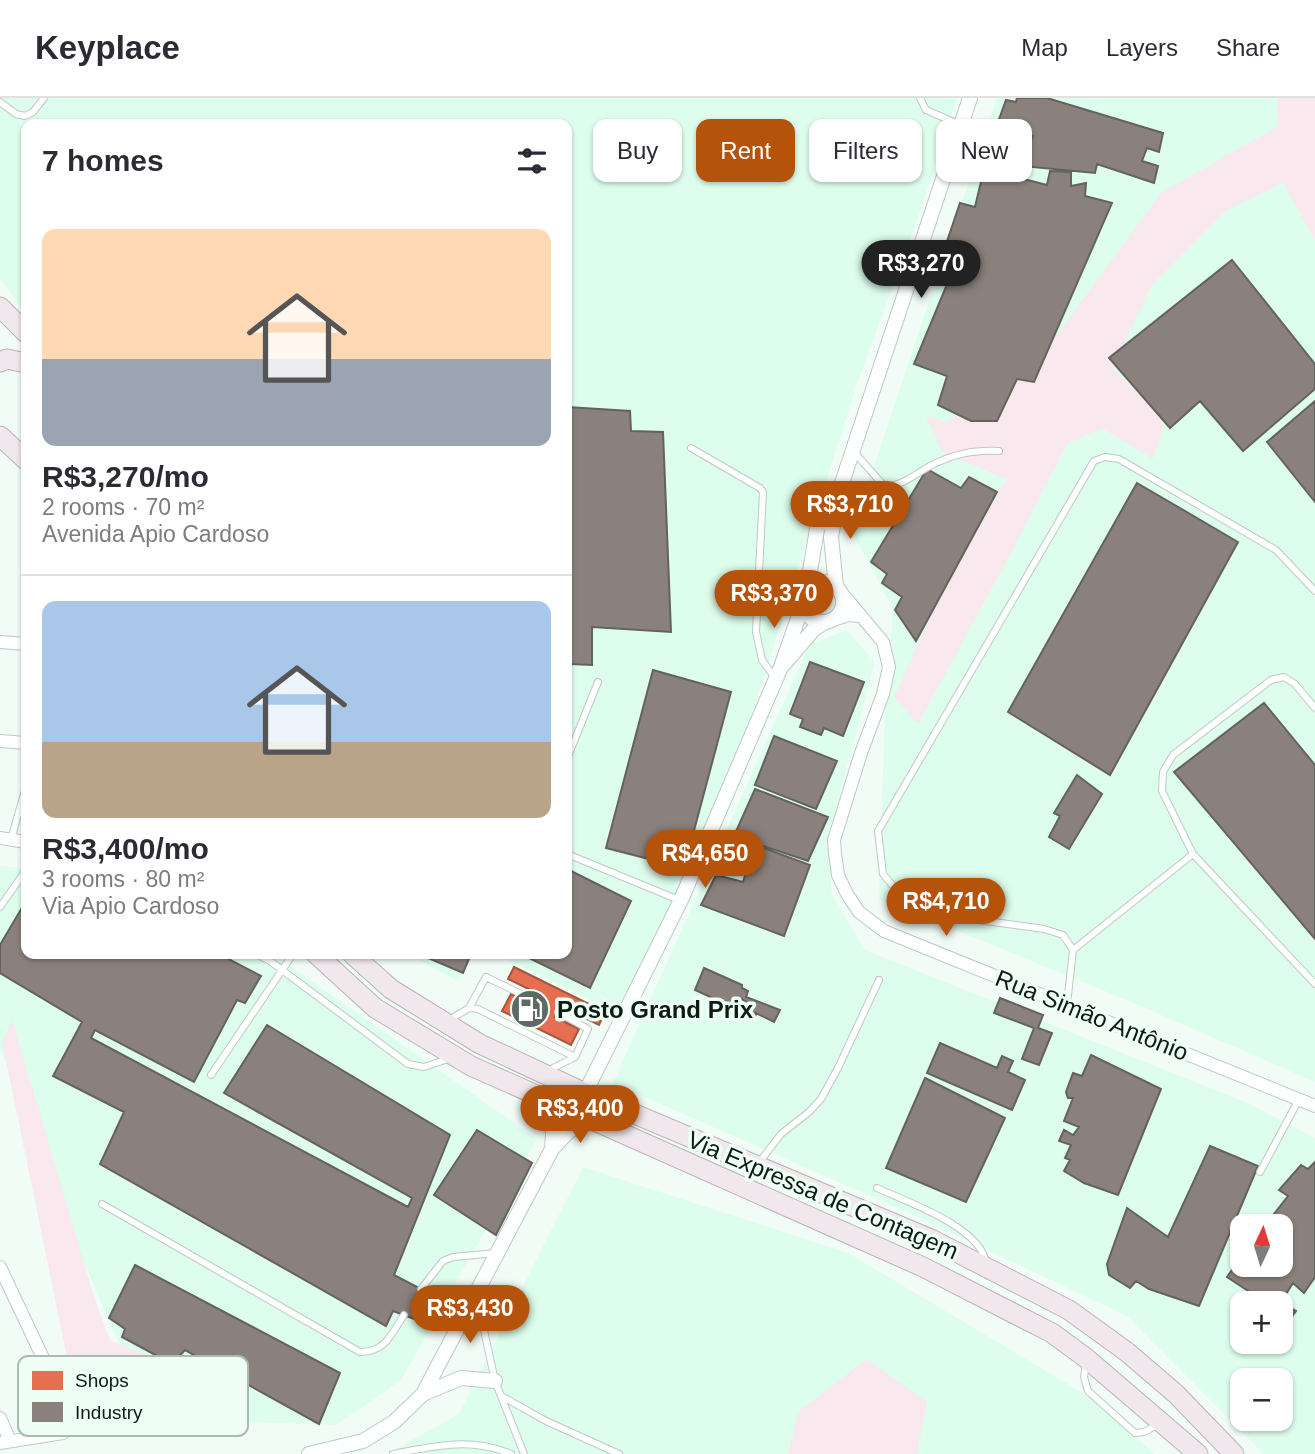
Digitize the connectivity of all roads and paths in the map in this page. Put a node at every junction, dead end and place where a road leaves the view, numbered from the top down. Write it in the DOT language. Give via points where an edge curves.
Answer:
graph roads {
  1 [pos="44,98"];
  2 [pos="920,98"];
  3 [pos="970,98"];
  4 [pos="0,102"];
  5 [pos="947,119"];
  6 [pos="963,119"];
  7 [pos="942,182"];
  8 [pos="0,307"];
  9 [pos="21,326"];
  10 [pos="0,362"];
  11 [pos="21,362"];
  12 [pos="0,430"];
  13 [pos="0,436"];
  14 [pos="691,448"];
  15 [pos="853,450"];
  16 [pos="999,451"];
  17 [pos="21,454"];
  18 [pos="839,492"];
  19 [pos="807,589"];
  20 [pos="838,589"];
  21 [pos="1315,591"];
  22 [pos="803,604"];
  23 [pos="859,616"];
  24 [pos="829,621"];
  25 [pos="0,642"];
  26 [pos="21,644"];
  27 [pos="778,673"];
  28 [pos="598,681"];
  29 [pos="1315,708"];
  30 [pos="0,741"];
  31 [pos="21,743"];
  32 [pos="572,746"];
  33 [pos="21,799"];
  34 [pos="5,839"];
  35 [pos="1193,854"];
  36 [pos="572,856"];
  37 [pos="21,877"];
  38 [pos="681,901"];
  39 [pos="0,906"];
  40 [pos="1073,950"];
  41 [pos="265,959"];
  42 [pos="289,959"];
  43 [pos="321,959"];
  44 [pos="358,959"];
  45 [pos="282,969"];
  46 [pos="879,980"];
  47 [pos="1315,984"];
  48 [pos="540,1003"];
  49 [pos="1067,1004"];
  50 [pos="469,1008"];
  51 [pos="558,1012"];
  52 [pos="445,1022"];
  53 [pos="456,1057"];
  54 [pos="575,1057"];
  55 [pos="542,1073"];
  56 [pos="211,1075"];
  57 [pos="585,1093"];
  58 [pos="1299,1099"];
  59 [pos="555,1103"];
  60 [pos="1315,1106"];
  61 [pos="588,1118"];
  62 [pos="552,1149"];
  63 [pos="757,1166"];
  64 [pos="1260,1172"];
  65 [pos="877,1188"];
  66 [pos="102,1204"];
  67 [pos="499,1253"];
  68 [pos="0,1267"];
  69 [pos="986,1268"];
  70 [pos="421,1289"];
  71 [pos="477,1296"];
  72 [pos="404,1315"];
  73 [pos="42,1356"];
  74 [pos="495,1381"];
  75 [pos="423,1394"];
  76 [pos="503,1397"];
  77 [pos="0,1418"];
  78 [pos="44,1436"];
  79 [pos="5,1442"];
  80 [pos="309,1454"];
  81 [pos="393,1454"];
  82 [pos="511,1454"];
  83 [pos="524,1454"];
  84 [pos="619,1454"];
  85 [pos="1198,1454"];
  86 [pos="1234,1454"];
  1 -- 4 [label="lane" via="25,116"];
  2 -- 5 [label="lane" via="926,110"];
  3 -- 6 [label="street"];
  7 -- 15 [label="street"];
  8 -- 9 [label="highway"];
  10 -- 11 [label="highway"];
  12 -- 17 [label="highway"];
  13 -- 17 [label="highway"];
  14 -- 27 [label="lane" via="764,492 756,632 762,660"];
  15 -- 16 [label="lane" via="885,487 899,486 963,452"];
  15 -- 18 [label="street"];
  18 -- 19 [label="street" via="817,529"];
  18 -- 20 [label="street" via="831,537"];
  19 -- 20 [label="street" via="821,582"];
  19 -- 22 [label="street"];
  20 -- 23 [label="street, Rua Simão Antônio"];
  20 -- 24 [label="street" via="843,607"];
  21 -- 40 [label="lane" via="1276,550 1119,459 1094,461 878,831 883,874 914,911 1055,931"];
  22 -- 24 [label="street" via="810,618"];
  22 -- 27 [label="street"];
  23 -- 24 [label="street"];
  23 -- 49 [label="street, Rua Simão Antônio" via="883,642 889,667 835,840 838,875 846,894 859,912 884,930"];
  24 -- 27 [label="street" via="814,629"];
  25 -- 26 [label="street"];
  27 -- 38 [label="street"];
  28 -- 32 [label="lane"];
  29 -- 35 [label="lane" via="1284,677 1271,680 1173,755 1163,772 1162,791"];
  30 -- 31 [label="street"];
  33 -- 34 [label="lane"];
  35 -- 40 [label="lane"];
  35 -- 47 [label="lane"];
  36 -- 38 [label="lane"];
  37 -- 39 [label="lane"];
  38 -- 57 [label="street"];
  40 -- 49 [label="lane"];
  41 -- 45 [label="lane"];
  42 -- 45 [label="lane"];
  43 -- 53 [label="highway, Via Expressa de Contagem" via="375,1009"];
  44 -- 52 [label="highway, Via Expressa de Contagem" via="391,989"];
  45 -- 53 [label="lane" via="408,1063 424,1067"];
  45 -- 56 [label="lane"];
  46 -- 63 [label="lane" via="821,1099 781,1134"];
  48 -- 50 [label="lane" via="486,977"];
  49 -- 58 [label="street, Rua Simão Antônio"];
  50 -- 52 [label="lane"];
  50 -- 54 [label="lane"];
  51 -- 54 [label="lane" via="588,1029"];
  52 -- 55 [label="highway, Via Expressa de Contagem"];
  53 -- 59 [label="highway, Via Expressa de Contagem"];
  54 -- 55 [label="lane"];
  55 -- 57 [label="highway, Via Expressa de Contagem"];
  57 -- 63 [label="highway, Via Expressa de Contagem"];
  58 -- 60 [label="street, Rua Simão Antônio"];
  58 -- 64 [label="lane"];
  59 -- 61 [label="highway, Via Expressa de Contagem"];
  59 -- 62 [label="street"];
  61 -- 62 [label="street"];
  61 -- 85 [label="highway, Via Expressa de Contagem" via="923,1266 1052,1333"];
  62 -- 67 [label="street"];
  63 -- 69 [label="highway, Via Expressa de Contagem" via="933,1240"];
  65 -- 69 [label="lane" via="961,1228 985,1254"];
  66 -- 72 [label="lane" via="360,1353 382,1348"];
  67 -- 70 [label="lane" via="443,1261"];
  67 -- 71 [label="street"];
  68 -- 73 [label="street"];
  69 -- 86 [label="highway, Via Expressa de Contagem" via="1069,1310 1127,1352"];
  71 -- 74 [label="lane"];
  71 -- 75 [label="street"];
  74 -- 75 [label="street" via="461,1378"];
  74 -- 76 [label="lane"];
  75 -- 80 [label="street" via="394,1422 363,1441"];
  76 -- 83 [label="lane"];
  76 -- 84 [label="lane"];
  77 -- 79 [label="street"];
  78 -- 79 [label="street"];
  81 -- 82 [label="lane" via="451,1443 495,1447"];
}
